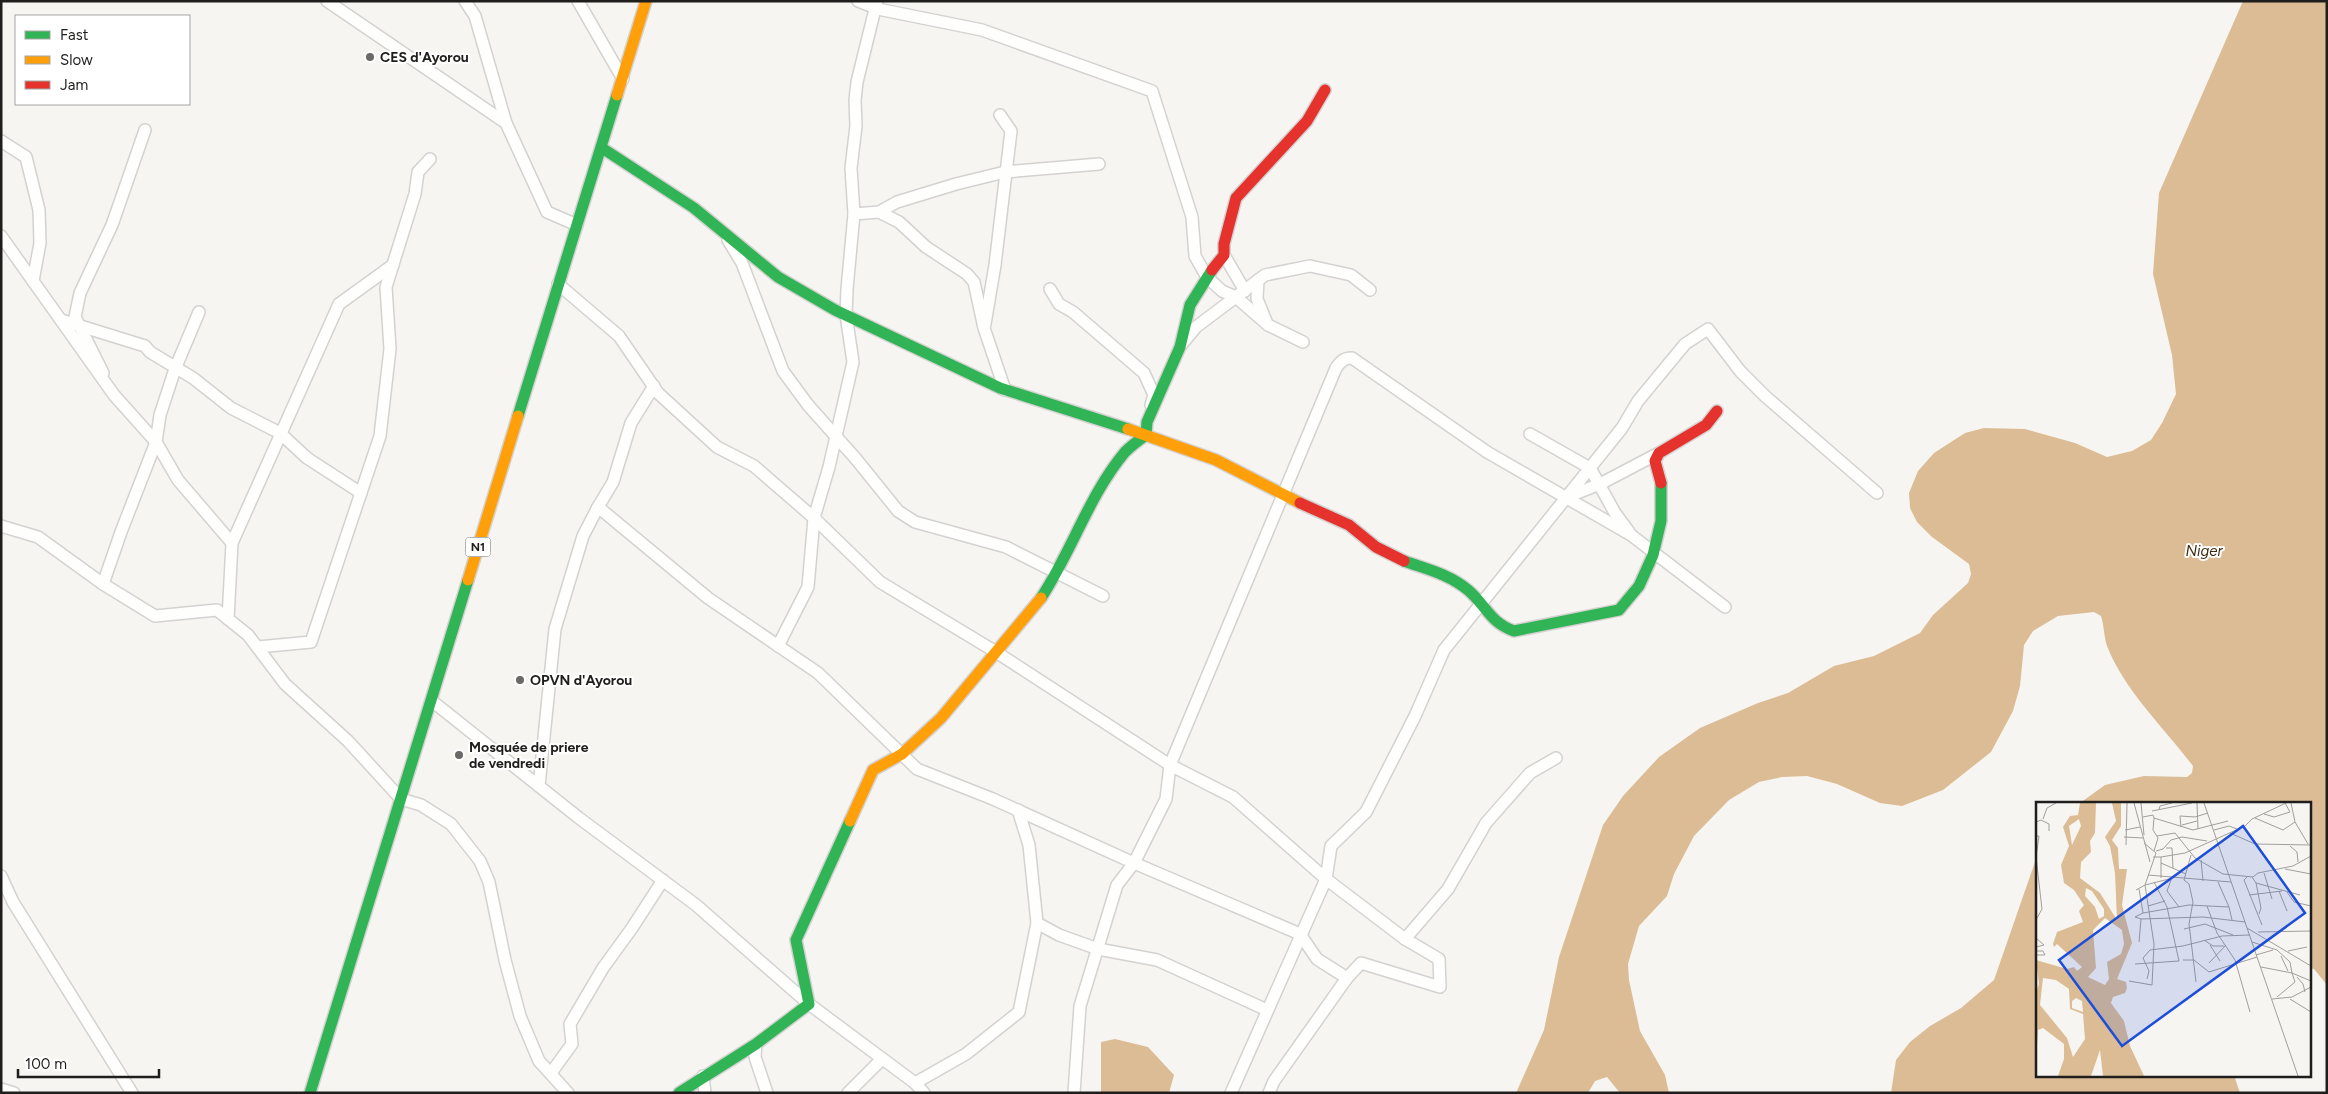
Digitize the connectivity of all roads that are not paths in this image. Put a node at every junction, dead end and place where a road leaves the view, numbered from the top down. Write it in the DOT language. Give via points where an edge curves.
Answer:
graph roads {
  1 [pos="327,1"];
  2 [pos="465,1"];
  3 [pos="578,1"];
  4 [pos="646,1"];
  5 [pos="858,1"];
  6 [pos="876,5"];
  7 [pos="623,79"];
  8 [pos="1325,90"];
  9 [pos="1000,115"];
  10 [pos="506,123"];
  11 [pos="145,130"];
  12 [pos="1,141"];
  13 [pos="602,148"];
  14 [pos="430,159"];
  15 [pos="1100,164"];
  16 [pos="1005,172"];
  17 [pos="879,212"];
  18 [pos="854,214"];
  19 [pos="577,225"];
  20 [pos="724,232"];
  21 [pos="1,236"];
  22 [pos="1224,255"];
  23 [pos="393,265"];
  24 [pos="1207,277"];
  25 [pos="1258,280"];
  26 [pos="33,281"];
  27 [pos="558,284"];
  28 [pos="1050,289"];
  29 [pos="1370,290"];
  30 [pos="1240,294"];
  31 [pos="199,312"];
  32 [pos="846,315"];
  33 [pos="61,320"];
  34 [pos="78,325"];
  35 [pos="1268,325"];
  36 [pos="984,328"];
  37 [pos="1303,342"];
  38 [pos="1180,347"];
  39 [pos="175,369"];
  40 [pos="654,386"];
  41 [pos="108,387"];
  42 [pos="1005,390"];
  43 [pos="1717,411"];
  44 [pos="1147,422"];
  45 [pos="280,433"];
  46 [pos="1530,434"];
  47 [pos="1146,435"];
  48 [pos="836,436"];
  49 [pos="156,442"];
  50 [pos="1659,453"];
  51 [pos="1590,468"];
  52 [pos="1600,484"];
  53 [pos="361,493"];
  54 [pos="1877,493"];
  55 [pos="1284,496"];
  56 [pos="1566,497"];
  57 [pos="598,507"];
  58 [pos="814,518"];
  59 [pos="1,526"];
  60 [pos="1631,535"];
  61 [pos="232,543"];
  62 [pos="1654,554"];
  63 [pos="1056,571"];
  64 [pos="103,584"];
  65 [pos="1104,596"];
  66 [pos="1482,606"];
  67 [pos="1725,607"];
  68 [pos="228,619"];
  69 [pos="778,646"];
  70 [pos="258,647"];
  71 [pos="996,652"];
  72 [pos="432,701"];
  73 [pos="902,754"];
  74 [pos="1556,758"];
  75 [pos="1170,765"];
  76 [pos="539,786"];
  77 [pos="401,799"];
  78 [pos="1018,810"];
  79 [pos="1134,864"];
  80 [pos="1,876"];
  81 [pos="1326,878"];
  82 [pos="663,880"];
  83 [pos="1037,923"];
  84 [pos="1300,934"];
  85 [pos="1406,939"];
  86 [pos="1098,949"];
  87 [pos="1347,978"];
  88 [pos="809,1004"];
  89 [pos="1268,1010"];
  90 [pos="756,1044"];
  91 [pos="882,1059"];
  92 [pos="551,1074"];
  93 [pos="703,1076"];
  94 [pos="915,1083"];
  95 [pos="1,1089"];
  96 [pos="14,1093"];
  97 [pos="132,1093"];
  98 [pos="310,1093"];
  99 [pos="568,1093"];
  100 [pos="679,1093"];
  101 [pos="705,1093"];
  102 [pos="767,1093"];
  103 [pos="848,1093"];
  104 [pos="924,1093"];
  105 [pos="1074,1093"];
  106 [pos="1231,1093"];
  107 [pos="1269,1093"];
  1 -- 10 [label="street"];
  2 -- 10 [label="street" via="475,16"];
  3 -- 7 [label="street"];
  4 -- 7 [label="street, N1"];
  5 -- 6 [label="street"];
  6 -- 18 [label="street" via="856,91 851,168"];
  6 -- 24 [label="street" via="982,30 1152,91 1192,217 1195,256"];
  7 -- 13 [label="street, N1"];
  8 -- 22 [label="street" via="1307,121 1236,198"];
  9 -- 16 [label="street" via="1010,131"];
  10 -- 19 [label="street" via="547,212"];
  11 -- 34 [label="street" via="112,225 80,293 75,317"];
  12 -- 26 [label="street" via="26,157 38,210 40,243"];
  13 -- 19 [label="street, N1"];
  13 -- 20 [label="street" via="694,208"];
  14 -- 23 [label="street" via="418,172 415,194"];
  15 -- 16 [label="street"];
  16 -- 17 [label="street" via="897,202"];
  16 -- 36 [label="street"];
  17 -- 18 [label="street"];
  17 -- 36 [label="street" via="899,222 926,247 967,274 974,282"];
  18 -- 32 [label="street"];
  19 -- 27 [label="street, N1"];
  20 -- 32 [label="street" via="778,277"];
  20 -- 48 [label="street" via="742,263 783,371"];
  21 -- 26 [label="street"];
  22 -- 24 [label="street"];
  22 -- 30 [label="street"];
  23 -- 45 [label="street" via="339,304"];
  23 -- 53 [label="street" via="386,287 390,349 380,436"];
  24 -- 30 [label="street" via="1222,291"];
  24 -- 38 [label="street" via="1190,304"];
  25 -- 29 [label="street" via="1266,275 1310,266 1351,275"];
  25 -- 30 [label="street"];
  25 -- 35 [label="street" via="1257,299"];
  26 -- 33 [label="street"];
  27 -- 40 [label="street" via="619,336"];
  27 -- 72 [label="street, N1"];
  28 -- 44 [label="street" via="1059,304 1074,312 1144,373 1154,395"];
  30 -- 35 [label="street"];
  30 -- 38 [label="street" via="1196,327"];
  31 -- 39 [label="street"];
  32 -- 42 [label="street"];
  32 -- 48 [label="street" via="853,362"];
  33 -- 34 [label="street"];
  33 -- 41 [label="street"];
  34 -- 39 [label="street" via="145,346"];
  34 -- 41 [label="street" via="97,357"];
  35 -- 37 [label="street"];
  36 -- 42 [label="street"];
  38 -- 44 [label="street"];
  39 -- 45 [label="street" via="231,408"];
  39 -- 49 [label="street" via="160,415"];
  40 -- 57 [label="street" via="631,423 613,482"];
  40 -- 58 [label="street" via="717,447 754,466"];
  41 -- 49 [label="street"];
  42 -- 47 [label="street"];
  43 -- 50 [label="street" via="1706,425"];
  44 -- 47 [label="street"];
  45 -- 53 [label="street" via="307,458"];
  45 -- 61 [label="street"];
  46 -- 51 [label="street"];
  47 -- 55 [label="street" via="1216,460"];
  47 -- 63 [label="street" via="1126,451 1110,474"];
  48 -- 58 [label="street"];
  48 -- 63 [label="street" via="898,511 915,522 1006,547"];
  49 -- 61 [label="street" via="178,480"];
  49 -- 64 [label="street"];
  50 -- 52 [label="street"];
  50 -- 62 [label="street" via="1655,461 1662,491 1662,510"];
  51 -- 52 [label="street"];
  51 -- 54 [label="street" via="1622,428 1638,401 1685,344 1708,329 1765,396"];
  51 -- 56 [label="street"];
  52 -- 56 [label="street"];
  52 -- 60 [label="street"];
  53 -- 70 [label="street" via="311,642"];
  55 -- 56 [label="street" via="1336,368 1346,358 1352,358 1487,452"];
  55 -- 66 [label="street" via="1349,525 1396,558 1448,576 1469,590"];
  55 -- 75 [label="street"];
  56 -- 60 [label="street"];
  56 -- 66 [label="street"];
  57 -- 69 [label="street" via="708,598"];
  57 -- 76 [label="street" via="583,536 555,629"];
  58 -- 69 [label="street" via="808,587"];
  58 -- 71 [label="street" via="880,582"];
  59 -- 64 [label="street" via="38,536"];
  60 -- 62 [label="street"];
  61 -- 68 [label="street"];
  62 -- 66 [label="street" via="1646,574 1619,610 1514,631 1503,627"];
  62 -- 67 [label="street"];
  63 -- 65 [label="street"];
  63 -- 71 [label="street" via="1032,611"];
  64 -- 68 [label="street" via="155,616 217,610"];
  66 -- 81 [label="street" via="1444,650 1415,716 1366,812 1331,846"];
  68 -- 70 [label="street"];
  69 -- 73 [label="street" via="818,673"];
  70 -- 77 [label="street" via="285,684 348,741"];
  71 -- 73 [label="street" via="941,718"];
  71 -- 75 [label="street"];
  72 -- 76 [label="street"];
  72 -- 77 [label="street, N1"];
  73 -- 78 [label="street" via="917,769"];
  73 -- 88 [label="street" via="873,770 796,940"];
  74 -- 85 [label="street" via="1530,774 1486,823 1448,889"];
  75 -- 79 [label="street" via="1166,799"];
  75 -- 81 [label="street" via="1233,796"];
  76 -- 82 [label="street"];
  77 -- 92 [label="street" via="422,805 451,824 480,861 489,882 504,960 520,1016 539,1061"];
  77 -- 98 [label="street, N1"];
  78 -- 79 [label="street"];
  78 -- 83 [label="street" via="1029,844"];
  79 -- 84 [label="street"];
  79 -- 86 [label="street" via="1117,885"];
  80 -- 97 [label="street" via="13,902"];
  81 -- 84 [label="street"];
  81 -- 85 [label="street"];
  82 -- 88 [label="street"];
  82 -- 92 [label="street" via="603,968 570,1024 572,1044"];
  83 -- 86 [label="street"];
  83 -- 94 [label="street" via="1018,1012 966,1054"];
  84 -- 87 [label="street" via="1317,959"];
  84 -- 89 [label="street"];
  85 -- 87 [label="street" via="1439,959 1440,987 1361,963"];
  86 -- 89 [label="street" via="1157,960"];
  86 -- 105 [label="street" via="1080,1006"];
  87 -- 107 [label="street" via="1274,1081"];
  88 -- 90 [label="street"];
  88 -- 91 [label="street"];
  89 -- 106 [label="street"];
  90 -- 93 [label="street"];
  90 -- 102 [label="street" via="756,1057"];
  91 -- 94 [label="street"];
  91 -- 103 [label="street"];
  92 -- 99 [label="street"];
  93 -- 100 [label="street"];
  93 -- 101 [label="street"];
  94 -- 104 [label="street"];
  95 -- 96 [label="street"];
}
